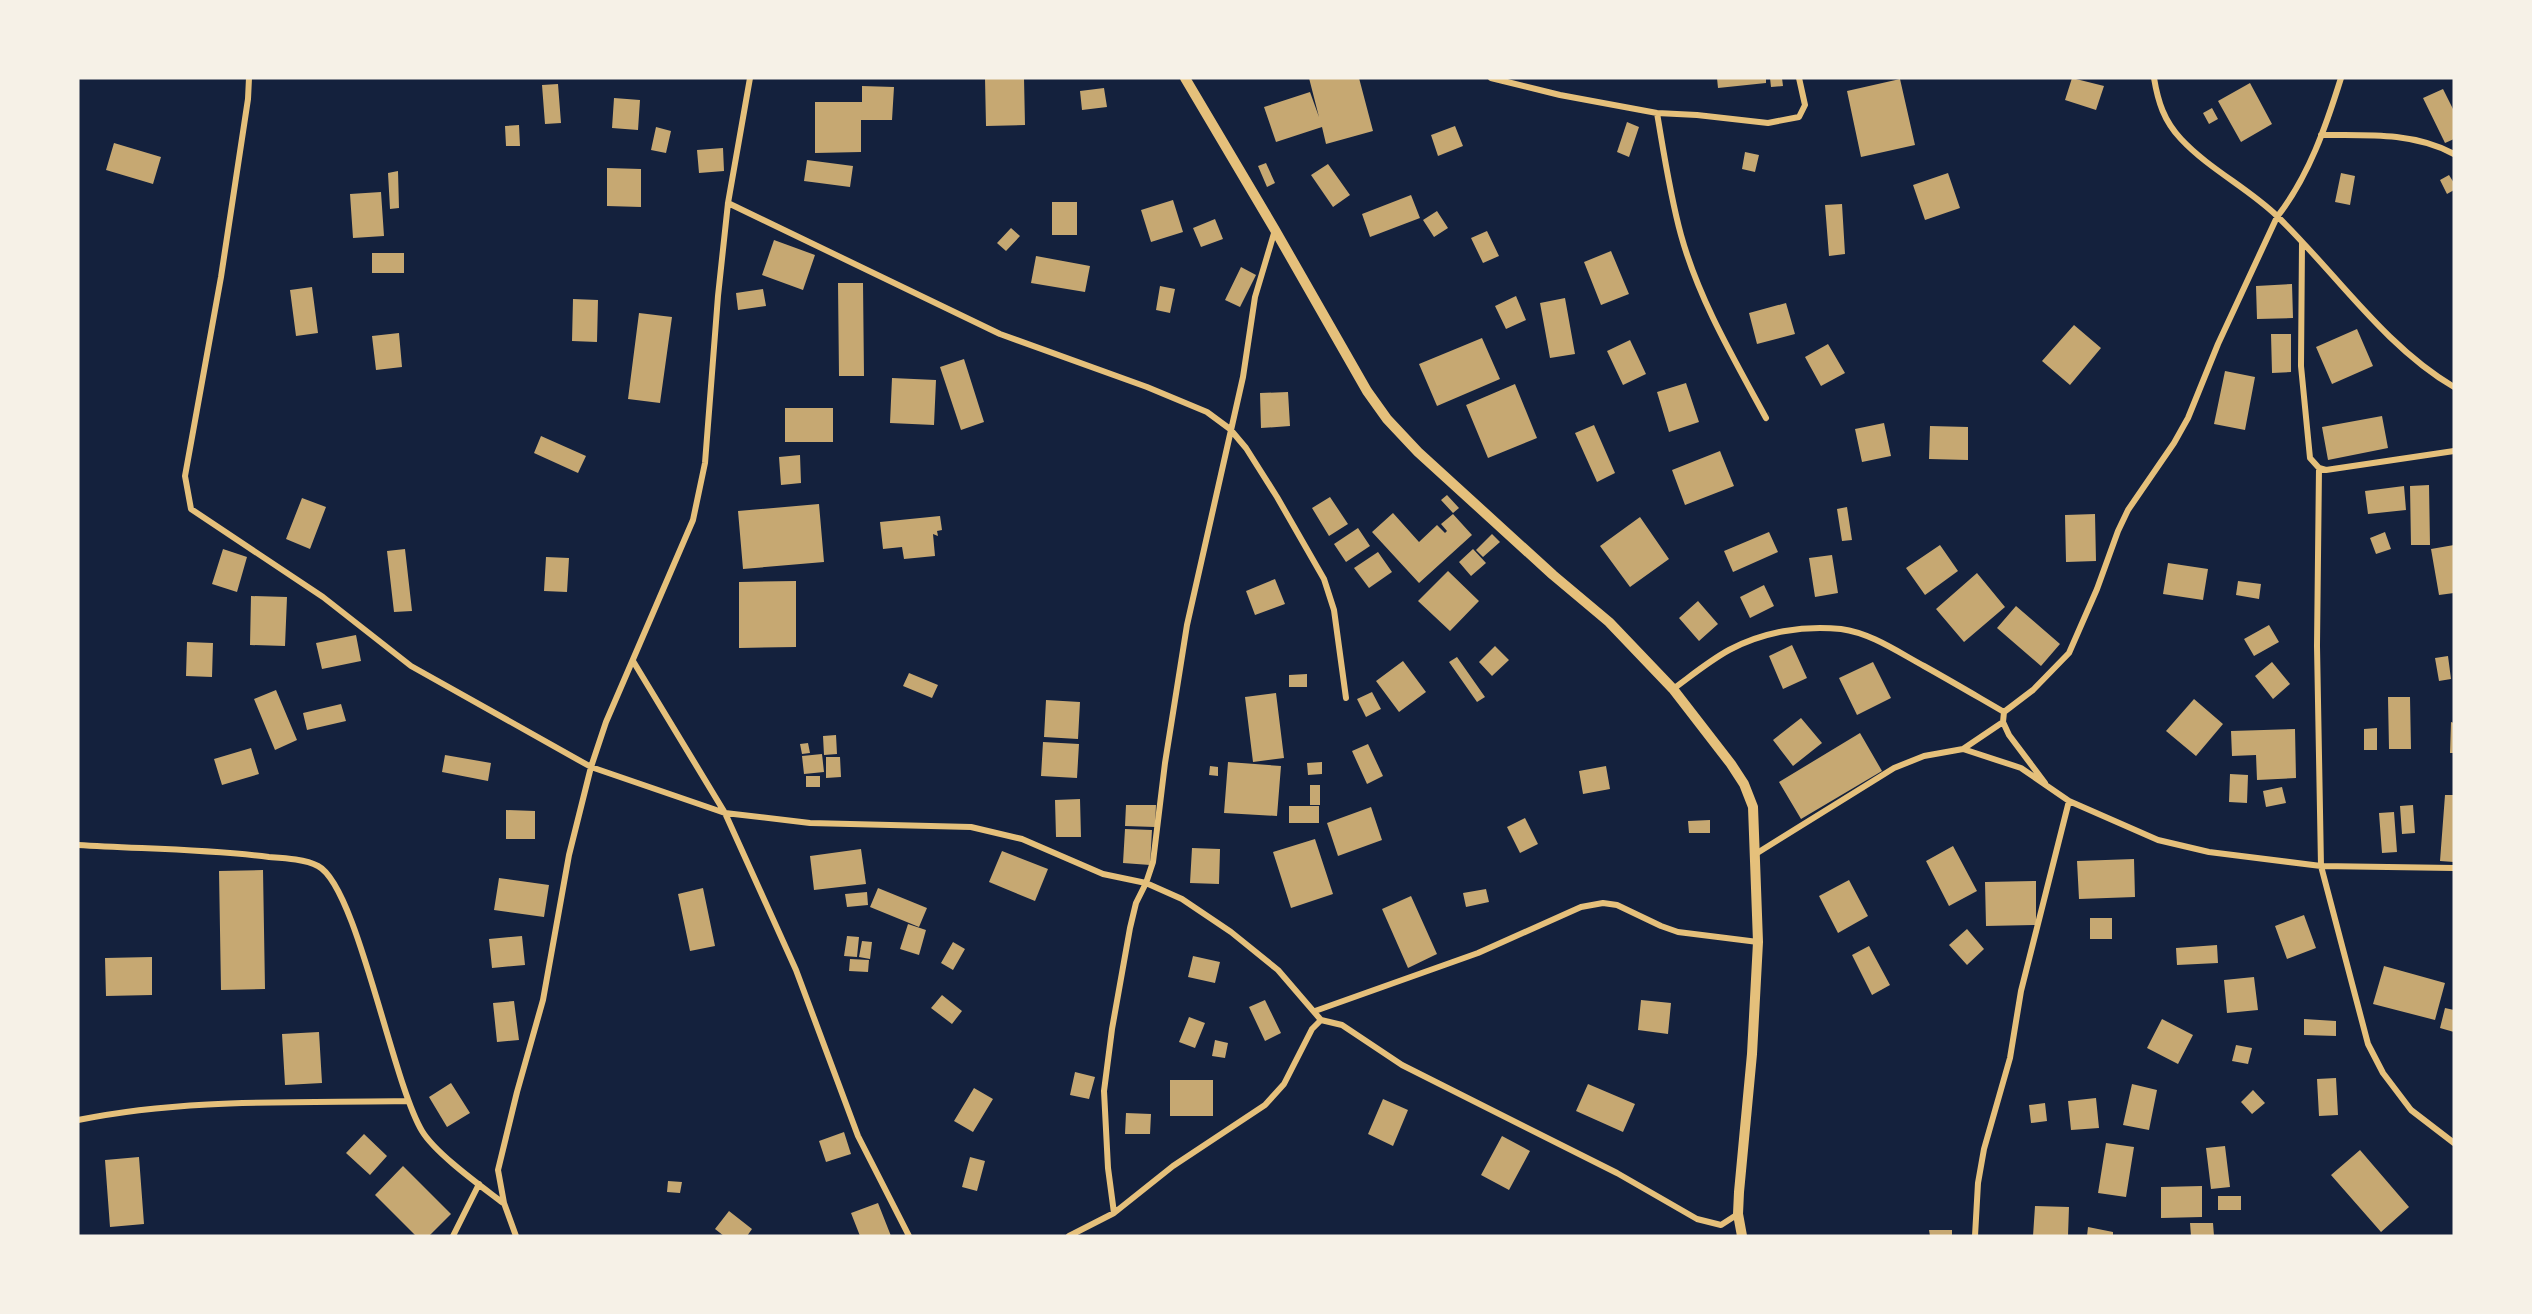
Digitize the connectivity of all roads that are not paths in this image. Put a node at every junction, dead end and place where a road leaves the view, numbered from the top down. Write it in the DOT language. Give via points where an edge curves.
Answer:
graph roads {
  1 [pos="249,78"];
  2 [pos="750,78"];
  3 [pos="1185,78"];
  4 [pos="1491,78"];
  5 [pos="1799,78"];
  6 [pos="2154,78"];
  7 [pos="2341,78"];
  8 [pos="1657,113"];
  9 [pos="2321,135"];
  10 [pos="2454,154"];
  11 [pos="728,203"];
  12 [pos="2277,216"];
  13 [pos="1275,230"];
  14 [pos="2302,242"];
  15 [pos="2454,387"];
  16 [pos="1766,418"];
  17 [pos="1230,429"];
  18 [pos="2454,451"];
  19 [pos="2319,468"];
  20 [pos="633,661"];
  21 [pos="1673,689"];
  22 [pos="1346,698"];
  23 [pos="2004,712"];
  24 [pos="2003,722"];
  25 [pos="1963,749"];
  26 [pos="591,767"];
  27 [pos="2045,783"];
  28 [pos="2069,801"];
  29 [pos="725,813"];
  30 [pos="78,845"];
  31 [pos="1754,855"];
  32 [pos="2321,866"];
  33 [pos="2454,868"];
  34 [pos="1146,883"];
  35 [pos="1758,942"];
  36 [pos="1315,1011"];
  37 [pos="1321,1020"];
  38 [pos="407,1101"];
  39 [pos="78,1120"];
  40 [pos="2454,1143"];
  41 [pos="479,1184"];
  42 [pos="504,1203"];
  43 [pos="1114,1213"];
  44 [pos="1738,1214"];
  45 [pos="453,1236"];
  46 [pos="516,1236"];
  47 [pos="909,1236"];
  48 [pos="1069,1236"];
  49 [pos="1742,1236"];
  50 [pos="1975,1236"];
  1 -- 26 [label="street" via="221,277 184,476 190,509 323,597 411,666"];
  2 -- 11 [label="street"];
  3 -- 13 [label="street"];
  4 -- 8 [label="street"];
  5 -- 8 [label="street" via="1805,105 1799,117 1768,123"];
  6 -- 12 [label="street" via="2166,121 2181,139"];
  7 -- 9 [label="street"];
  8 -- 16 [label="street" via="1671,195 1696,278"];
  9 -- 10 [label="street" via="2410,139 2438,145"];
  9 -- 12 [label="street" via="2306,173"];
  11 -- 17 [label="street" via="999,334 1181,401"];
  11 -- 20 [label="street" via="705,463 693,520"];
  12 -- 14 [label="street"];
  12 -- 23 [label="street" via="2188,418 2118,531 2069,653"];
  13 -- 17 [label="street" via="1255,297 1243,378"];
  13 -- 21 [label="street" via="1366,391 1387,419 1418,452 1609,622"];
  14 -- 15 [label="street" via="2413,358"];
  14 -- 19 [label="street" via="2301,366 2310,458"];
  17 -- 22 [label="street" via="1246,447 1324,579 1334,610"];
  17 -- 34 [label="street" via="1187,625 1153,862"];
  18 -- 19 [label="street"];
  19 -- 32 [label="street"];
  20 -- 26 [label="street"];
  20 -- 29 [label="street"];
  21 -- 23 [label="street" via="1728,651 1757,638 1780,631 1842,630 1888,646"];
  21 -- 31 [label="street" via="1744,784 1753,807"];
  23 -- 24 [label="street"];
  24 -- 25 [label="street"];
  24 -- 27 [label="street"];
  25 -- 27 [label="street" via="2021,768"];
  25 -- 31 [label="street" via="1924,756 1894,768"];
  26 -- 29 [label="street"];
  26 -- 42 [label="street" via="569,855 543,1000 498,1170"];
  27 -- 28 [label="street"];
  28 -- 32 [label="street" via="2158,840 2209,852"];
  28 -- 50 [label="street" via="2021,991 2010,1058 1984,1149"];
  29 -- 34 [label="street" via="810,823 971,827 1022,839 1103,874"];
  29 -- 47 [label="street" via="796,970 858,1136"];
  30 -- 38 [label="street" via="248,854 319,866 339,888 369,972"];
  31 -- 35 [label="street"];
  32 -- 33 [label="street"];
  32 -- 40 [label="street" via="2368,1044 2382,1073 2411,1110"];
  34 -- 36 [label="street" via="1182,899 1231,932 1278,970"];
  34 -- 43 [label="street" via="1130,928 1106,1061 1107,1149"];
  35 -- 36 [label="street" via="1678,932 1617,905 1603,903 1581,907 1478,953"];
  35 -- 44 [label="street"];
  36 -- 37 [label="street"];
  37 -- 43 [label="street" via="1312,1029 1284,1084 1265,1105 1173,1166"];
  37 -- 44 [label="street" via="1342,1025 1402,1065 1617,1173 1697,1219 1721,1225"];
  38 -- 39 [label="street" via="182,1105"];
  38 -- 41 [label="street" via="423,1133"];
  41 -- 42 [label="street"];
  41 -- 45 [label="street"];
  42 -- 46 [label="street"];
  43 -- 48 [label="street"];
  44 -- 49 [label="street"];
}
